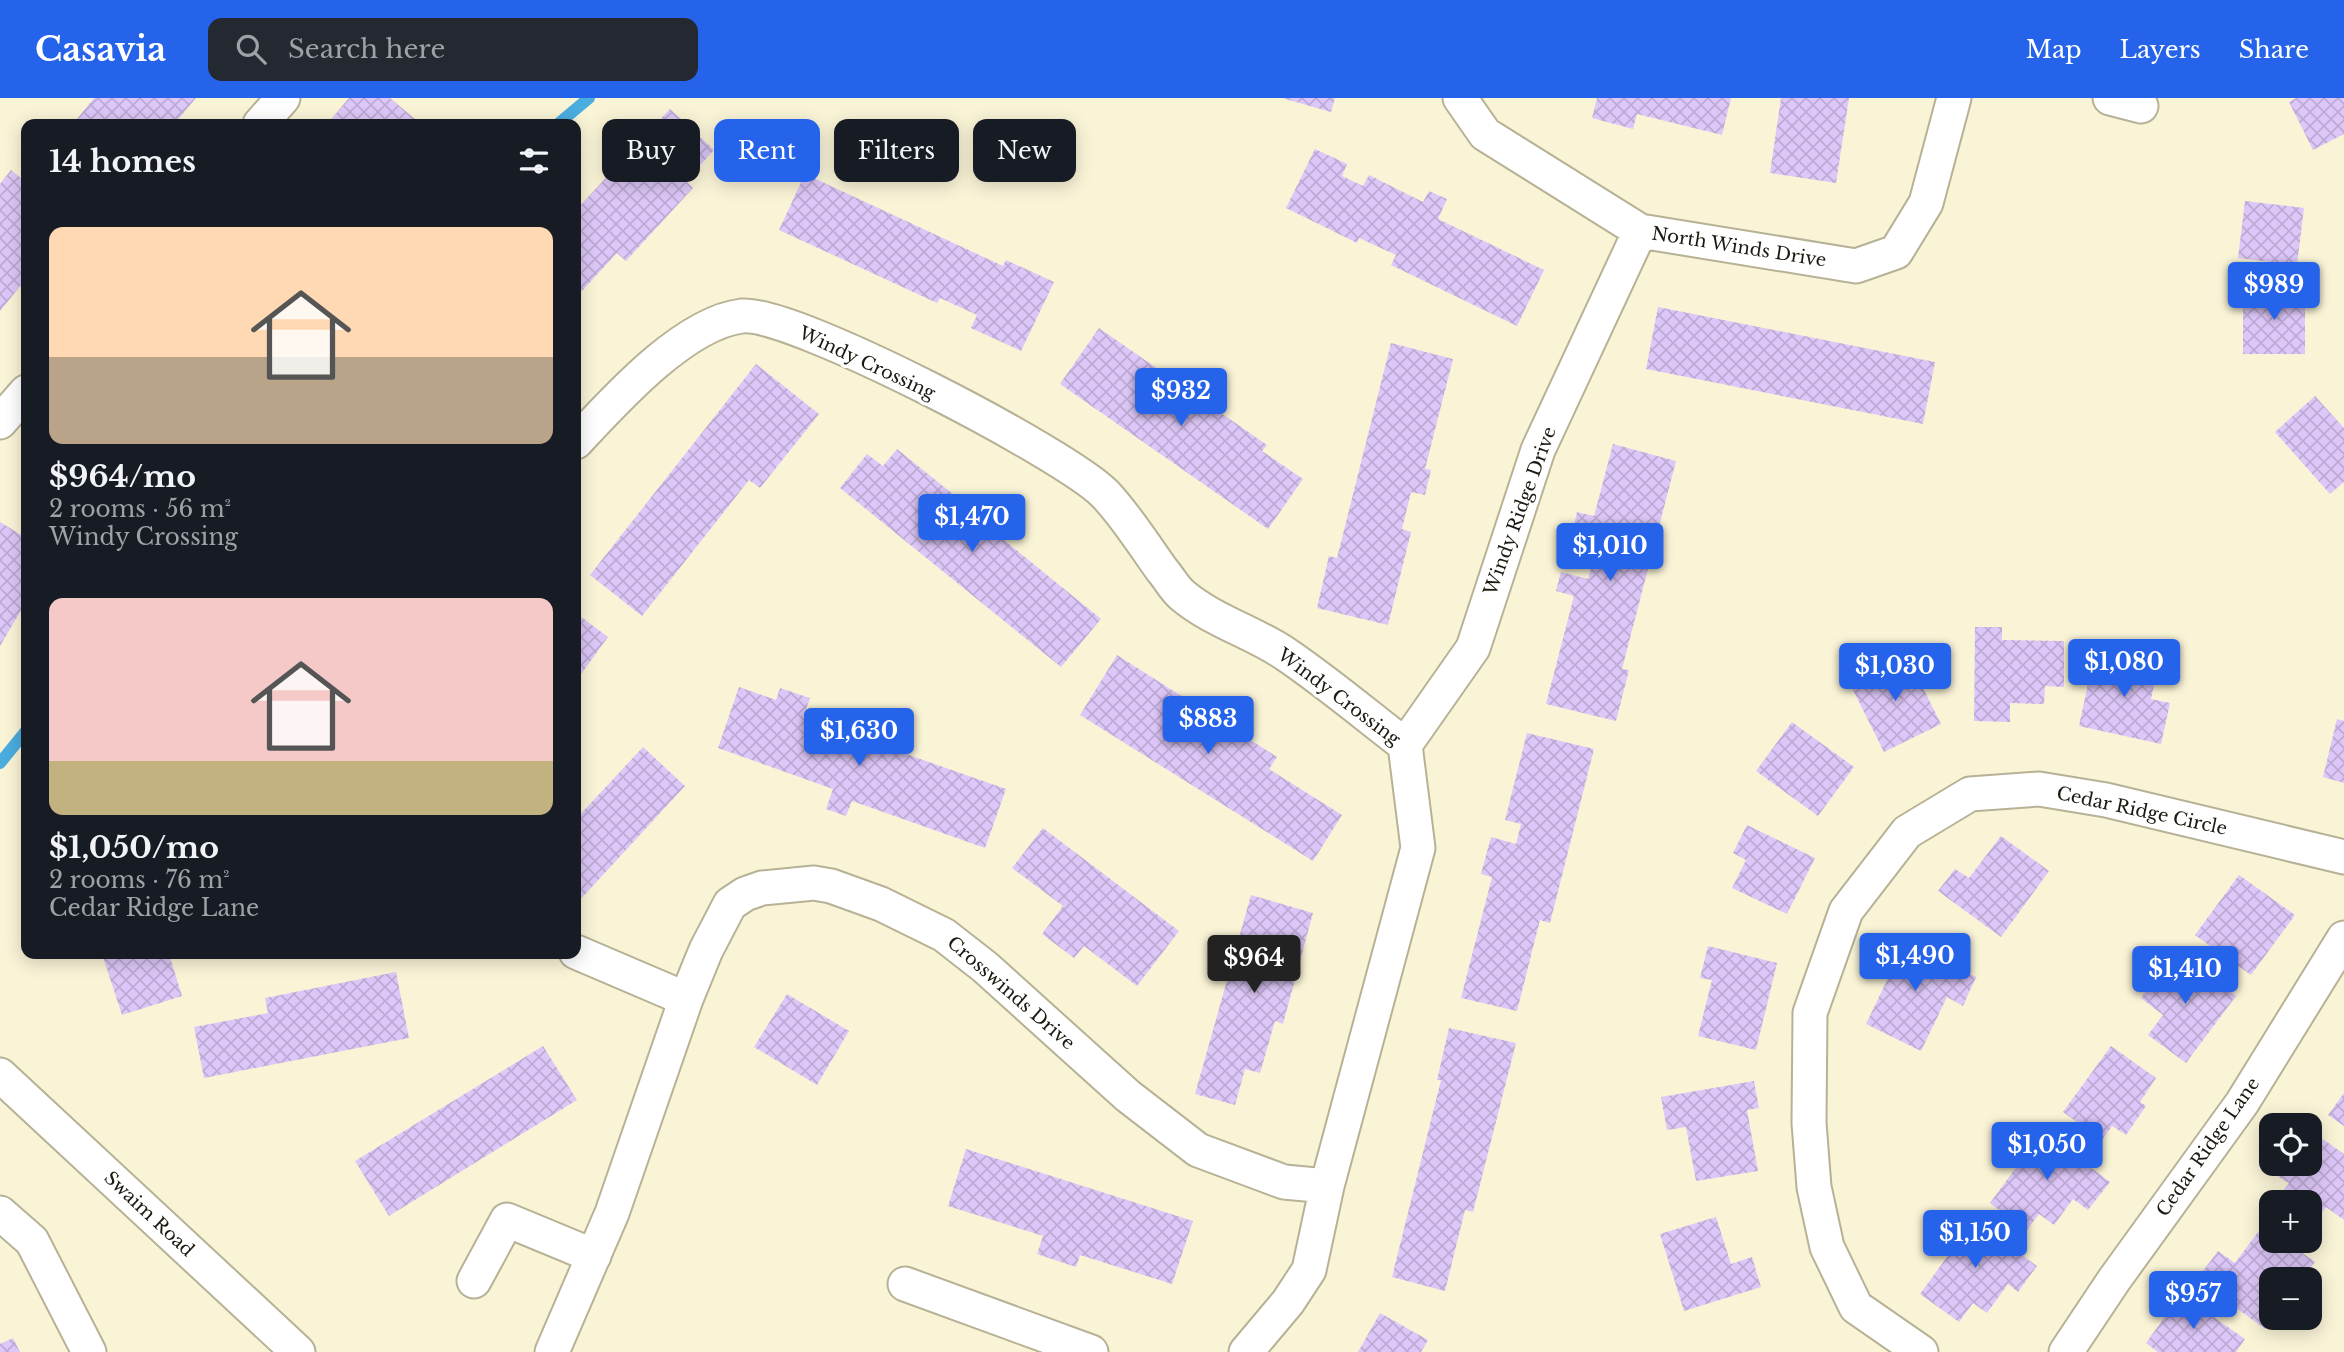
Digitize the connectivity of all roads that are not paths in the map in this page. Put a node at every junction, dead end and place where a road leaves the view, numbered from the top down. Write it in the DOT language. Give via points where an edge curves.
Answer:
graph roads {
  1 [pos="283,98"];
  2 [pos="1460,98"];
  3 [pos="1954,98"];
  4 [pos="264,119"];
  5 [pos="1640,231"];
  6 [pos="21,398"];
  7 [pos="0,422"];
  8 [pos="581,437"];
  9 [pos="1405,745"];
  10 [pos="2344,857"];
  11 [pos="2344,938"];
  12 [pos="581,954"];
  13 [pos="686,999"];
  14 [pos="0,1075"];
  15 [pos="1327,1186"];
  16 [pos="0,1213"];
  17 [pos="594,1256"];
  18 [pos="474,1281"];
  19 [pos="905,1284"];
  20 [pos="89,1352"];
  21 [pos="299,1352"];
  22 [pos="552,1352"];
  23 [pos="1091,1352"];
  24 [pos="1246,1352"];
  25 [pos="1921,1352"];
  26 [pos="2066,1352"];
  1 -- 4 [label="street"];
  2 -- 5 [label="street, North Winds Drive" via="1485,134"];
  3 -- 5 [label="street, North Winds Drive" via="1926,203 1896,252 1856,266"];
  5 -- 9 [label="street, Windy Ridge Drive" via="1538,450 1473,648"];
  6 -- 7 [label="street"];
  8 -- 9 [label="street, Windy Crossing" via="654,363 698,332 746,316 780,323 863,356 1079,472 1105,495 1180,593 1207,614 1286,654"];
  9 -- 15 [label="street, Windy Crossing" via="1418,848"];
  10 -- 25 [label="street, Cedar Ridge Circle" via="2106,800 2039,789 1970,794 1907,832 1846,911 1810,1013 1809,1123 1814,1187 1827,1247 1856,1307"];
  11 -- 26 [label="street, Cedar Ridge Lane" via="2242,1103"];
  12 -- 13 [label="street"];
  13 -- 15 [label="street, Crosswinds Drive" via="730,904 762,888 831,886 944,935 1128,1096 1198,1150 1284,1182"];
  13 -- 17 [label="street, Crosswinds Drive"];
  14 -- 21 [label="street, Swaim Road"];
  15 -- 24 [label="street, Windy Crossing" via="1309,1269"];
  16 -- 20 [label="street" via="32,1241"];
  17 -- 18 [label="street" via="507,1220"];
  17 -- 22 [label="street, Crosswinds Drive"];
  19 -- 23 [label="street"];
}
